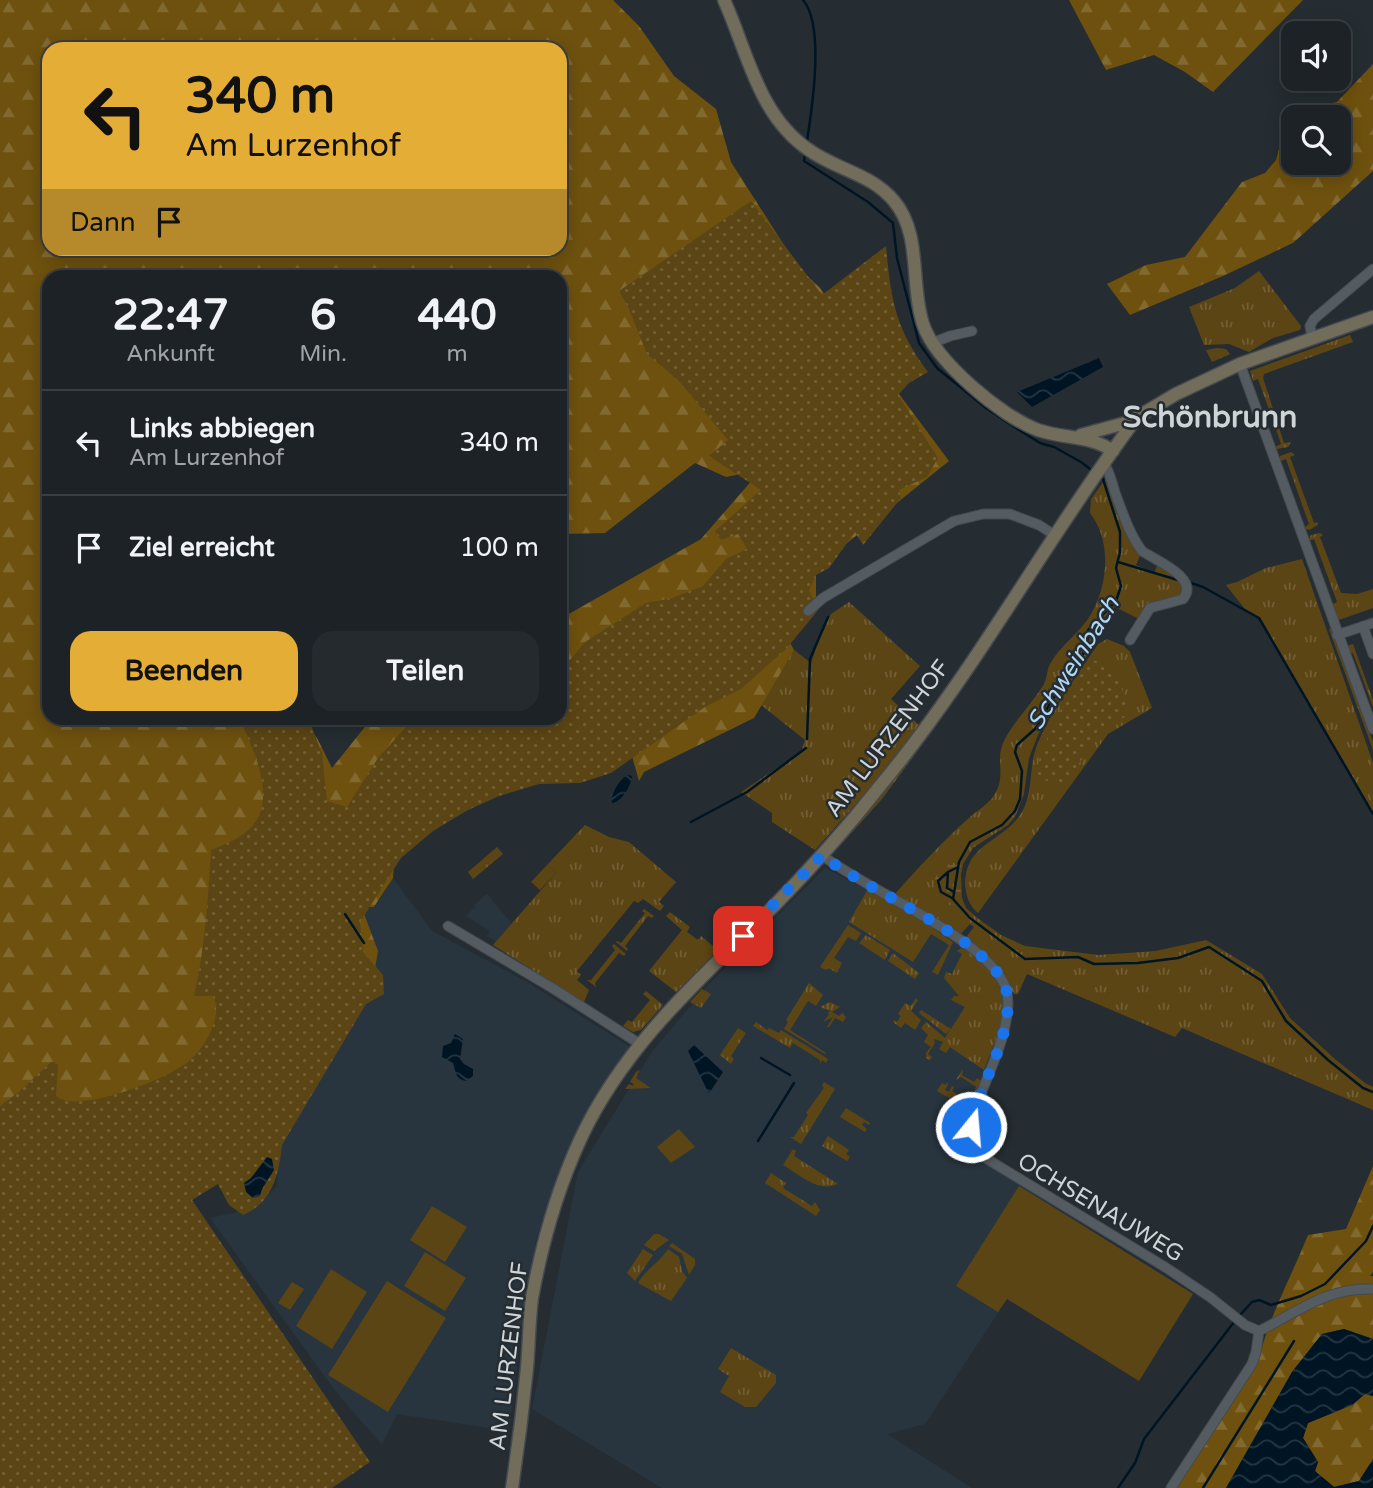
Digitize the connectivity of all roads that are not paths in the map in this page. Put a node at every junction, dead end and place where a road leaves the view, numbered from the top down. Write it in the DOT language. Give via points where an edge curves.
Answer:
graph roads {
  1 [pos="724,0"];
  2 [pos="1373,268"];
  3 [pos="1373,317"];
  4 [pos="972,331"];
  5 [pos="1312,337"];
  6 [pos="932,343"];
  7 [pos="1240,364"];
  8 [pos="1135,420"];
  9 [pos="1073,436"];
  10 [pos="1113,451"];
  11 [pos="1099,472"];
  12 [pos="1056,536"];
  13 [pos="808,611"];
  14 [pos="1373,623"];
  15 [pos="1363,626"];
  16 [pos="1338,635"];
  17 [pos="1130,639"];
  18 [pos="1373,654"];
  19 [pos="1373,729"];
  20 [pos="822,855"];
  21 [pos="448,926"];
  22 [pos="640,1044"];
  23 [pos="1373,1289"];
  24 [pos="1259,1331"];
  25 [pos="512,1488"];
  26 [pos="1171,1488"];
  1 -- 6 [label="street" via="777,120 817,156 872,181 898,205 910,237 920,317"];
  2 -- 5 [label="street" via="1314,319"];
  3 -- 5 [label="street"];
  4 -- 6 [label="street"];
  5 -- 7 [label="street"];
  6 -- 9 [label="street" via="972,386 1006,413 1040,431"];
  7 -- 8 [label="street" via="1176,394"];
  7 -- 16 [label="street"];
  8 -- 9 [label="street"];
  8 -- 10 [label="street, AM LURZENHOF"];
  9 -- 10 [label="street"];
  10 -- 11 [label="street, AM LURZENHOF"];
  11 -- 12 [label="street, AM LURZENHOF"];
  11 -- 17 [label="street" via="1109,470 1120,507 1142,551 1184,577 1188,586 1183,599 1150,608"];
  12 -- 13 [label="street" via="1010,514 954,520"];
  12 -- 20 [label="street, AM LURZENHOF" via="908,752"];
  14 -- 15 [label="street"];
  15 -- 16 [label="street"];
  15 -- 18 [label="street"];
  16 -- 19 [label="street"];
  20 -- 22 [label="street, AM LURZENHOF" via="689,988"];
  20 -- 24 [label="street, OCHSENAUWEG" via="961,941 1002,980 1008,1001 1006,1023 971,1127 971,1143 978,1152"];
  21 -- 22 [label="street"];
  22 -- 25 [label="street, AM LURZENHOF" via="590,1120 555,1200 532,1300"];
  23 -- 24 [label="street" via="1336,1293"];
  24 -- 26 [label="street" via="1252,1363"];
}
